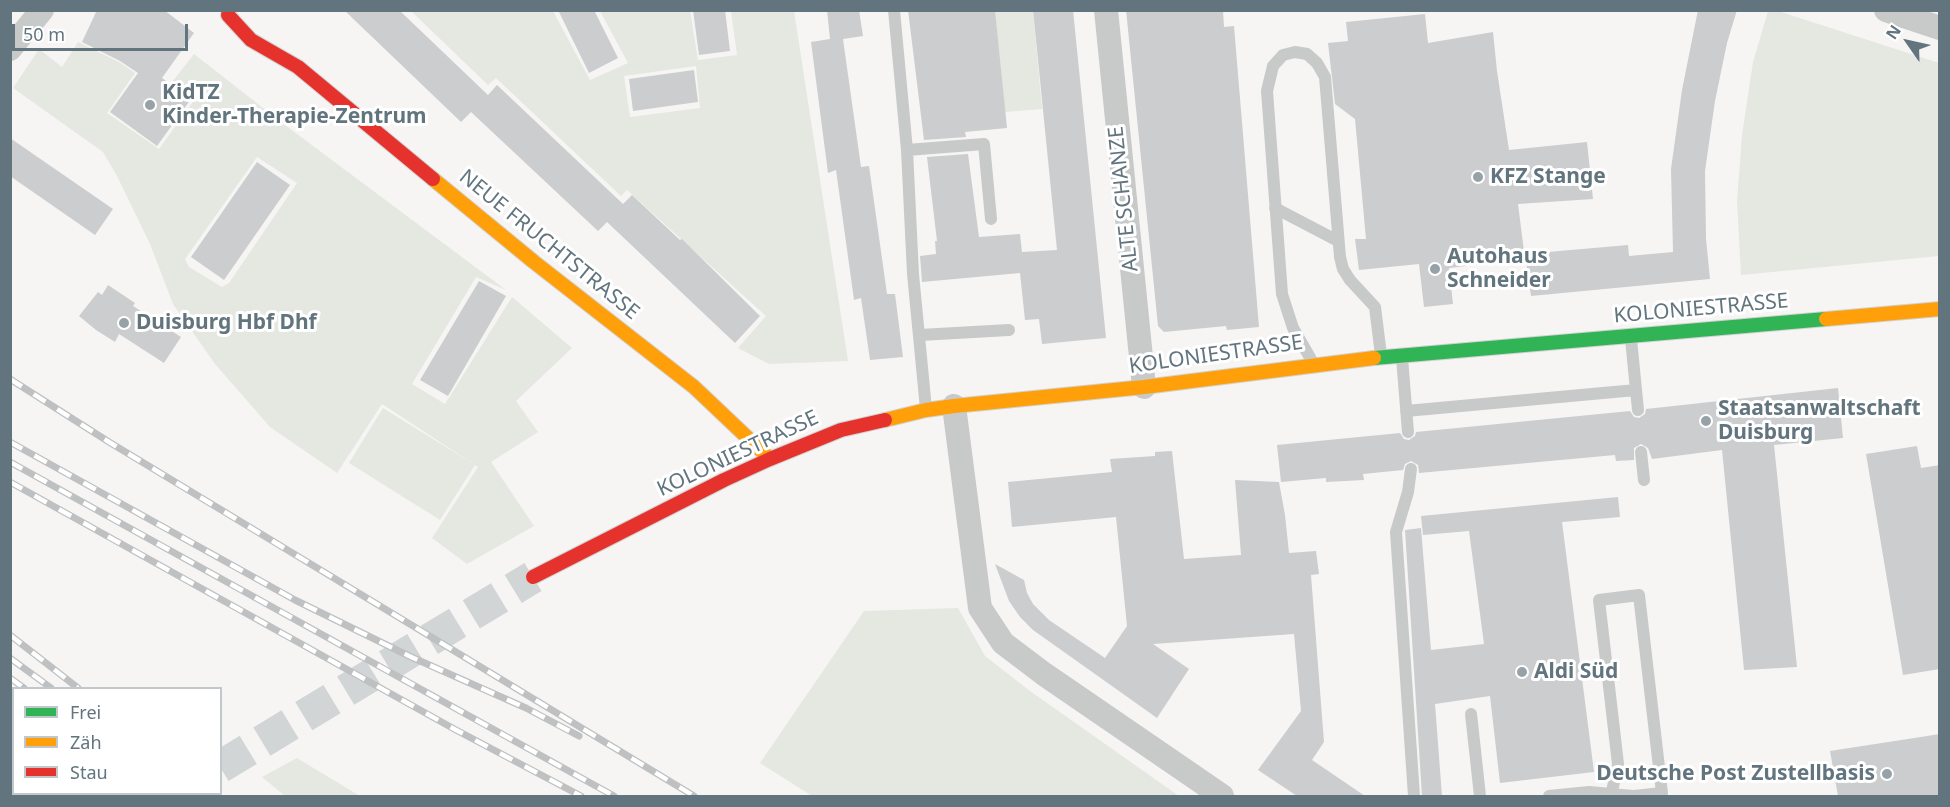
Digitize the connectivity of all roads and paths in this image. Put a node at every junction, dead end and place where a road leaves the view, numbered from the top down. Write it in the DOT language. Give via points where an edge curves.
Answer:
graph roads {
  1 [pos="42,10"];
  2 [pos="894,10"];
  3 [pos="1106,10"];
  4 [pos="1886,10"];
  5 [pos="229,13"];
  6 [pos="1940,28"];
  7 [pos="278,40"];
  8 [pos="10,49"];
  9 [pos="298,67"];
  10 [pos="907,150"];
  11 [pos="1275,208"];
  12 [pos="991,219"];
  13 [pos="1338,241"];
  14 [pos="1940,309"];
  15 [pos="1009,330"];
  16 [pos="920,334"];
  17 [pos="1631,337"];
  18 [pos="1402,356"];
  19 [pos="1381,357"];
  20 [pos="1313,364"];
  21 [pos="1144,387"];
  22 [pos="1636,390"];
  23 [pos="954,406"];
  24 [pos="926,410"];
  25 [pos="1638,410"];
  26 [pos="1406,411"];
  27 [pos="1408,432"];
  28 [pos="1641,452"];
  29 [pos="770,459"];
  30 [pos="1411,470"];
  31 [pos="1644,480"];
  32 [pos="533,577"];
  33 [pos="1471,714"];
  34 [pos="1611,795"];
  35 [pos="1222,796"];
  36 [pos="1414,796"];
  37 [pos="1480,796"];
  38 [pos="1549,796"];
  39 [pos="1634,796"];
  1 -- 8 [label="street"];
  2 -- 10 [label="lane"];
  3 -- 21 [label="street, ALTE SCHANZE"];
  4 -- 6 [label="street"];
  5 -- 9 [label="main road, NEUE FRUCHTSTRASSE" via="251,40"];
  7 -- 9 [label="main road, NEUE FRUCHTSTRASSE"];
  9 -- 29 [label="main road, NEUE FRUCHTSTRASSE" via="534,262 694,387"];
  10 -- 12 [label="lane" via="984,144"];
  10 -- 16 [label="lane"];
  11 -- 13 [label="lane"];
  11 -- 13 [label="lane" via="1267,91 1273,66 1282,55 1295,52 1306,54 1325,76"];
  11 -- 20 [label="lane" via="1282,294 1293,328"];
  13 -- 19 [label="lane" via="1343,269 1375,307"];
  14 -- 17 [label="main road, KOLONIESTRASSE"];
  15 -- 16 [label="lane"];
  16 -- 24 [label="lane"];
  17 -- 18 [label="main road, KOLONIESTRASSE"];
  17 -- 22 [label="lane"];
  18 -- 19 [label="main road, KOLONIESTRASSE"];
  18 -- 26 [label="lane"];
  19 -- 20 [label="main road, KOLONIESTRASSE"];
  20 -- 21 [label="main road, KOLONIESTRASSE"];
  21 -- 23 [label="main road, KOLONIESTRASSE"];
  22 -- 25 [label="lane"];
  22 -- 26 [label="lane"];
  23 -- 24 [label="main road, KOLONIESTRASSE"];
  23 -- 35 [label="street" via="980,608 1003,643"];
  24 -- 29 [label="main road, KOLONIESTRASSE" via="842,430"];
  26 -- 27 [label="lane"];
  28 -- 31 [label="lane"];
  29 -- 32 [label="main road, KOLONIESTRASSE"];
  30 -- 36 [label="lane" via="1396,532"];
  33 -- 37 [label="lane"];
  34 -- 38 [label="lane" via="1589,792"];
  34 -- 39 [label="lane"];
  34 -- 39 [label="lane" via="1618,764 1599,600 1639,595 1662,794"];
}
